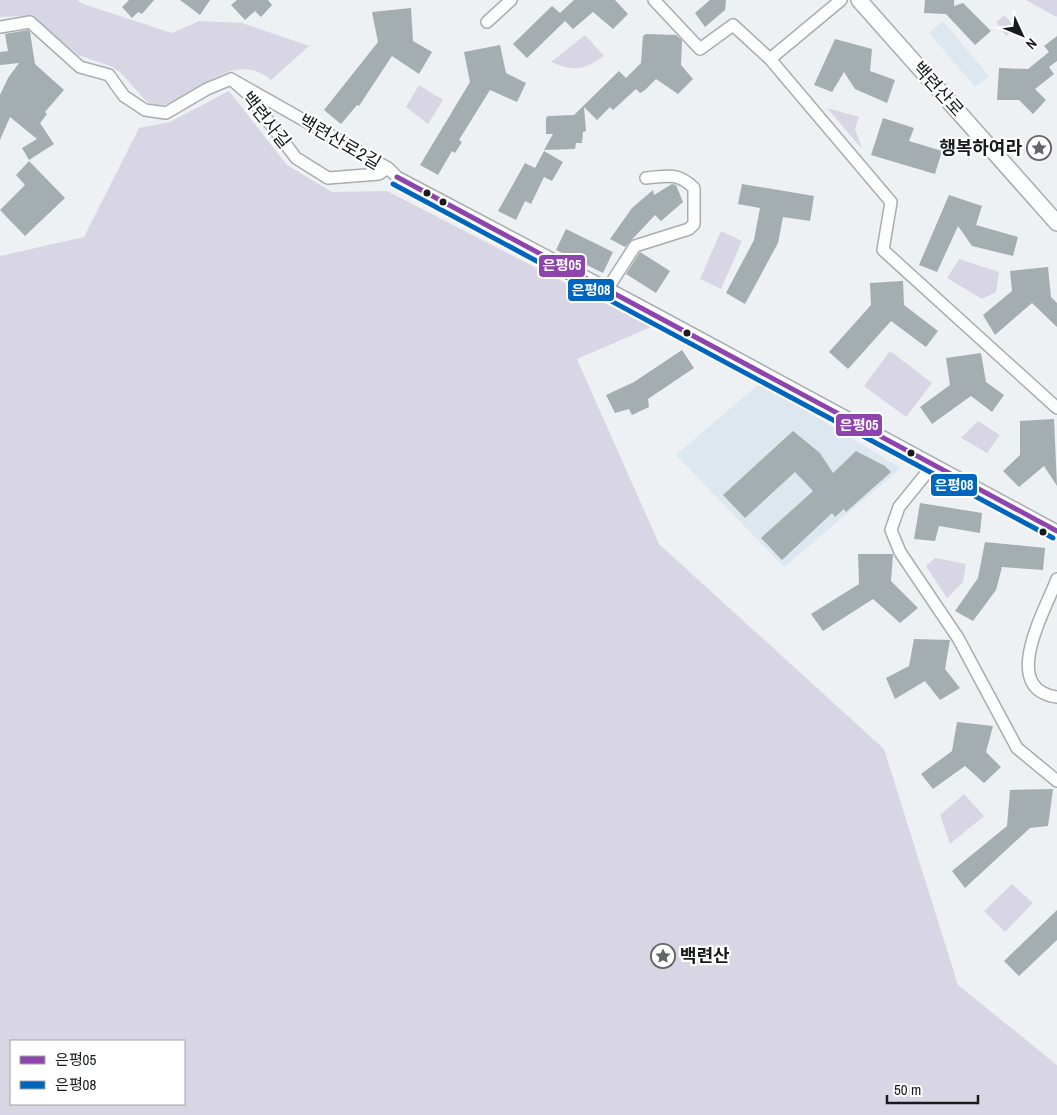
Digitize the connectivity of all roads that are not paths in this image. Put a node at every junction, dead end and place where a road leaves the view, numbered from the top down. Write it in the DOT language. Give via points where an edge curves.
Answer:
graph roads {
  1 [pos="511,0"];
  2 [pos="654,0"];
  3 [pos="841,0"];
  4 [pos="859,0"];
  5 [pos="487,22"];
  6 [pos="0,27"];
  7 [pos="770,59"];
  8 [pos="231,79"];
  9 [pos="388,168"];
  10 [pos="646,178"];
  11 [pos="1057,223"];
  12 [pos="608,288"];
  13 [pos="1057,408"];
  14 [pos="933,465"];
  15 [pos="1057,532"];
  16 [pos="1057,579"];
  17 [pos="1057,697"];
  18 [pos="1057,781"];
  1 -- 5 [label="street"];
  2 -- 7 [label="street" via="700,48 733,25"];
  3 -- 7 [label="street"];
  4 -- 11 [label="main road, 백련산로"];
  6 -- 8 [label="street, 백련사길" via="30,22 80,67 109,75 124,96 145,110 166,113"];
  7 -- 13 [label="street" via="891,202 883,250"];
  8 -- 9 [label="street, 백련산로2길"];
  8 -- 9 [label="street, 백련사길" via="246,93 296,158 328,178 379,174"];
  9 -- 12 [label="street, 백련산로2길" via="397,177"];
  10 -- 12 [label="street" via="675,175 694,188 694,224 688,229 635,246"];
  12 -- 14 [label="street, 백련산로2길"];
  14 -- 15 [label="street, 백련산로2길"];
  14 -- 18 [label="street" via="899,507 891,530 900,552 958,638 1017,748"];
  16 -- 17 [label="street" via="1027,657 1029,679 1044,695"];
}
